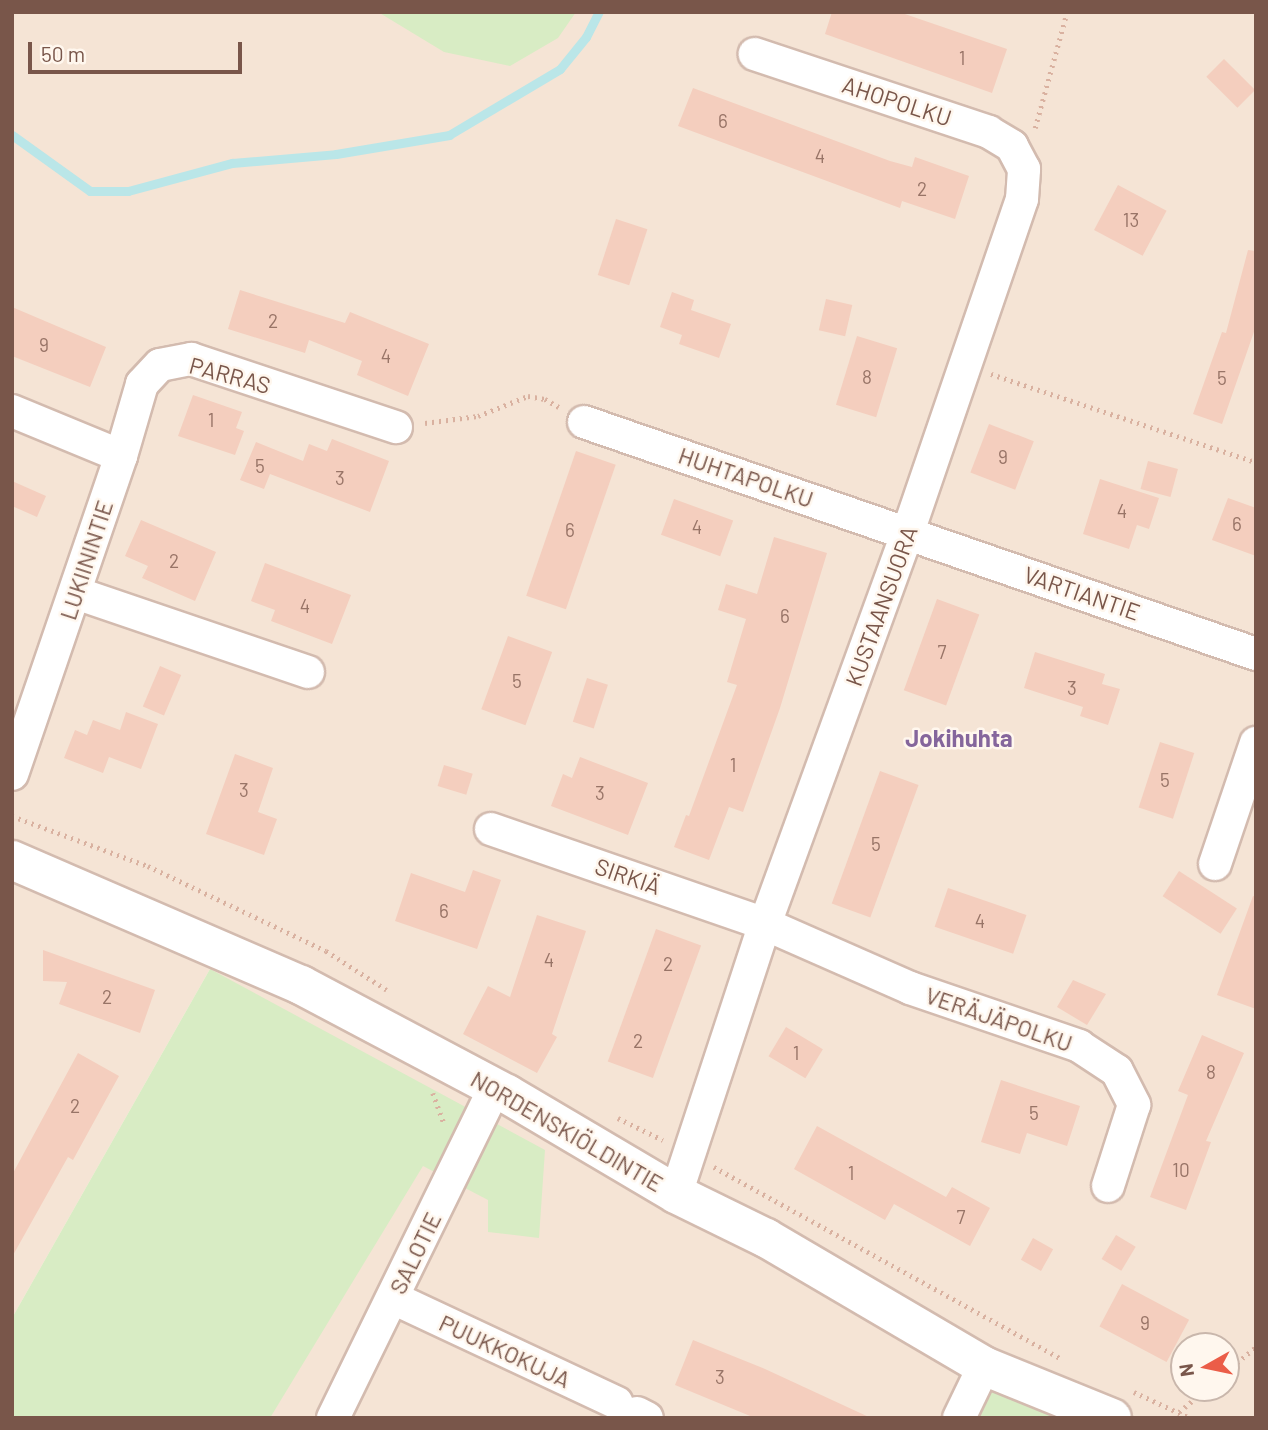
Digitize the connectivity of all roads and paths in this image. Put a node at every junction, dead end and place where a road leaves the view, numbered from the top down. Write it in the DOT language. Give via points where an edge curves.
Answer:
graph roads {
  1 [pos="1067,12"];
  2 [pos="755,54"];
  3 [pos="1024,169"];
  4 [pos="964,365"];
  5 [pos="12,411"];
  6 [pos="584,422"];
  7 [pos="396,427"];
  8 [pos="121,456"];
  9 [pos="1256,462"];
  10 [pos="908,532"];
  11 [pos="76,593"];
  12 [pos="1256,654"];
  13 [pos="308,672"];
  14 [pos="1256,743"];
  15 [pos="12,774"];
  16 [pos="491,829"];
  17 [pos="12,860"];
  18 [pos="1215,864"];
  19 [pos="765,923"];
  20 [pos="495,1088"];
  21 [pos="1108,1186"];
  22 [pos="676,1194"];
  23 [pos="393,1298"];
  24 [pos="1256,1347"];
  25 [pos="1240,1360"];
  26 [pos="984,1366"];
  27 [pos="1192,1402"];
  28 [pos="633,1411"];
  29 [pos="1179,1413"];
  30 [pos="333,1418"];
  31 [pos="959,1418"];
  32 [pos="1112,1418"];
  1 -- 3 [label="path"];
  2 -- 3 [label="street, AHOPOLKU" via="989,132 1012,146"];
  3 -- 4 [label="street, KUSTAANSUORA" via="1022,199"];
  4 -- 9 [label="path"];
  4 -- 10 [label="street, KUSTAANSUORA"];
  5 -- 8 [label="street"];
  6 -- 7 [label="path" via="545,399 528,396 478,416"];
  6 -- 10 [label="street, HUHTAPOLKU"];
  7 -- 8 [label="street, PARRAS" via="191,359 160,365 142,384"];
  8 -- 11 [label="street, LUKIININTIE"];
  10 -- 12 [label="street, VARTIANTIE"];
  10 -- 19 [label="street, KUSTAANSUORA"];
  11 -- 13 [label="street"];
  11 -- 15 [label="street, LUKIININTIE"];
  14 -- 18 [label="street"];
  16 -- 19 [label="street, SIRKIÄ"];
  17 -- 20 [label="main road, NORDENSKIÖLDINTIE" via="301,985"];
  19 -- 21 [label="street, VERÄJÄPOLKU" via="910,988 1079,1046 1117,1071 1134,1105"];
  19 -- 22 [label="street, KUSTAANSUORA"];
  20 -- 22 [label="main road, NORDENSKIÖLDINTIE"];
  20 -- 23 [label="street, SALOTIE"];
  22 -- 26 [label="main road, NORDENSKIÖLDINTIE" via="766,1238"];
  23 -- 28 [label="street, PUUKKOKUJA"];
  23 -- 30 [label="street, SALOTIE"];
  24 -- 25 [label="path"];
  26 -- 31 [label="street"];
  26 -- 32 [label="main road, NORDENSKIÖLDINTIE"];
  27 -- 29 [label="path"];
}
